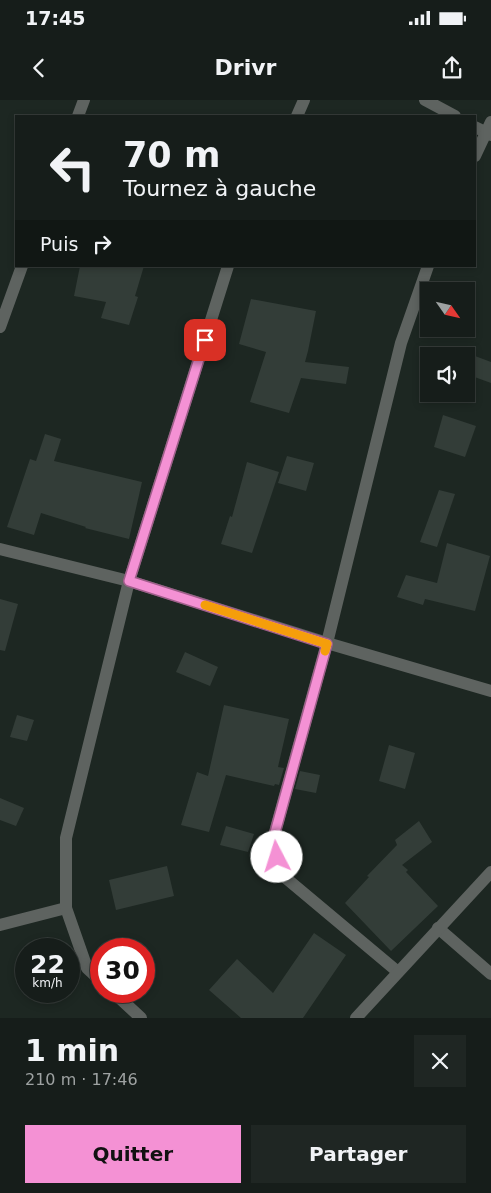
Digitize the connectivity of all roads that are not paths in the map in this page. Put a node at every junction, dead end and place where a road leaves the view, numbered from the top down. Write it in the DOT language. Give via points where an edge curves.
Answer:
graph roads {
  1 [pos="84,100"];
  2 [pos="304,100"];
  3 [pos="425,100"];
  4 [pos="78,115"];
  5 [pos="297,115"];
  6 [pos="453,115"];
  7 [pos="486,129"];
  8 [pos="476,154"];
  9 [pos="22,267"];
  10 [pos="228,267"];
  11 [pos="428,267"];
  12 [pos="0,327"];
  13 [pos="0,549"];
  14 [pos="129,581"];
  15 [pos="327,644"];
  16 [pos="491,691"];
  17 [pos="491,872"];
  18 [pos="66,908"];
  19 [pos="0,925"];
  20 [pos="438,928"];
  21 [pos="90,971"];
  22 [pos="398,972"];
  23 [pos="491,974"];
  24 [pos="125,1003"];
  25 [pos="141,1018"];
  26 [pos="356,1018"];
  1 -- 4 [label="street"];
  2 -- 5 [label="street"];
  3 -- 6 [label="street"];
  7 -- 8 [label="street"];
  9 -- 12 [label="street"];
  10 -- 14 [label="street"];
  11 -- 15 [label="street" via="400,343"];
  13 -- 14 [label="street"];
  14 -- 15 [label="street"];
  14 -- 18 [label="street" via="66,838"];
  15 -- 16 [label="street"];
  15 -- 22 [label="street" via="273,840 281,874"];
  17 -- 20 [label="street"];
  18 -- 19 [label="street"];
  18 -- 21 [label="street"];
  20 -- 22 [label="street"];
  20 -- 23 [label="street"];
  22 -- 26 [label="street"];
  24 -- 25 [label="street"];
}
